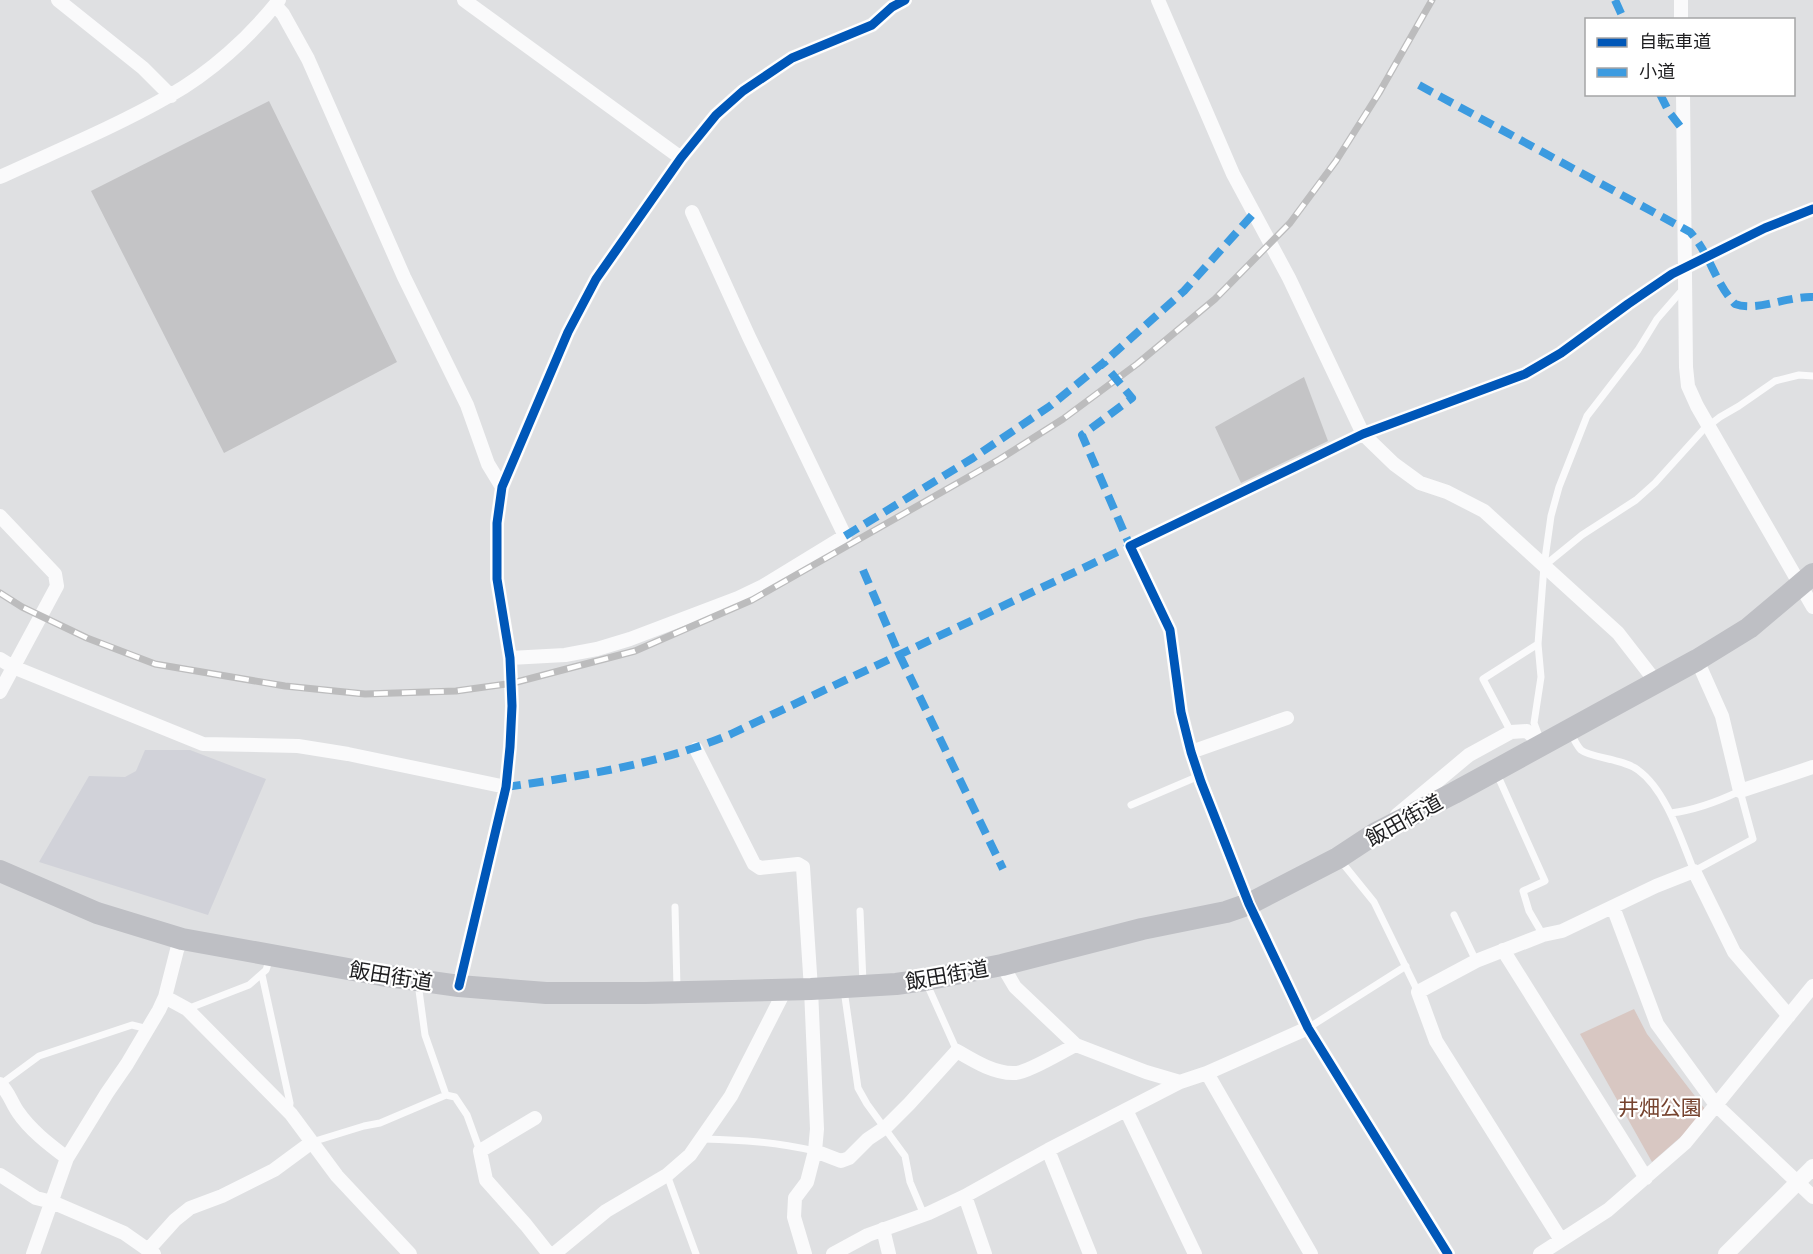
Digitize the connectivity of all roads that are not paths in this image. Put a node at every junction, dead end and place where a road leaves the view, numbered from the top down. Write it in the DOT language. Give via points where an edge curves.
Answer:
graph roads {
  1 [pos="58,0"];
  2 [pos="464,0"];
  3 [pos="905,0"];
  4 [pos="1158,0"];
  5 [pos="1681,0"];
  6 [pos="277,2"];
  7 [pos="887,4"];
  8 [pos="1681,18"];
  9 [pos="171,96"];
  10 [pos="1683,96"];
  11 [pos="681,158"];
  12 [pos="0,177"];
  13 [pos="1813,209"];
  14 [pos="692,212"];
  15 [pos="1683,268"];
  16 [pos="1685,286"];
  17 [pos="1813,376"];
  18 [pos="1709,425"];
  19 [pos="1363,434"];
  20 [pos="502,487"];
  21 [pos="0,516"];
  22 [pos="1544,566"];
  23 [pos="1806,580"];
  24 [pos="1813,607"];
  25 [pos="1539,644"];
  26 [pos="510,658"];
  27 [pos="0,659"];
  28 [pos="1697,660"];
  29 [pos="13,667"];
  30 [pos="1656,682"];
  31 [pos="0,692"];
  32 [pos="1287,718"];
  33 [pos="1568,729"];
  34 [pos="1511,732"];
  35 [pos="1542,745"];
  36 [pos="696,749"];
  37 [pos="1191,752"];
  38 [pos="1813,767"];
  39 [pos="1495,769"];
  40 [pos="1199,776"];
  41 [pos="506,787"];
  42 [pos="1740,791"];
  43 [pos="1131,805"];
  44 [pos="1671,813"];
  45 [pos="1376,833"];
  46 [pos="1338,858"];
  47 [pos="0,871"];
  48 [pos="1694,871"];
  49 [pos="1250,904"];
  50 [pos="675,907"];
  51 [pos="1613,908"];
  52 [pos="860,911"];
  53 [pos="1454,915"];
  54 [pos="1543,935"];
  55 [pos="182,939"];
  56 [pos="1503,950"];
  57 [pos="1476,961"];
  58 [pos="266,965"];
  59 [pos="1002,965"];
  60 [pos="1406,966"];
  61 [pos="417,980"];
  62 [pos="925,980"];
  63 [pos="459,986"];
  64 [pos="1813,986"];
  65 [pos="854,987"];
  66 [pos="811,989"];
  67 [pos="785,990"];
  68 [pos="677,991"];
  69 [pos="1418,992"];
  70 [pos="165,997"];
  71 [pos="187,1009"];
  72 [pos="1789,1016"];
  73 [pos="1308,1028"];
  74 [pos="148,1029"];
  75 [pos="1076,1045"];
  76 [pos="957,1052"];
  77 [pos="1207,1073"];
  78 [pos="1180,1082"];
  79 [pos="0,1084"];
  80 [pos="446,1095"];
  81 [pos="1716,1105"];
  82 [pos="1126,1110"];
  83 [pos="289,1113"];
  84 [pos="534,1118"];
  85 [pos="886,1127"];
  86 [pos="703,1139"];
  87 [pos="312,1142"];
  88 [pos="1048,1150"];
  89 [pos="480,1151"];
  90 [pos="815,1151"];
  91 [pos="67,1158"];
  92 [pos="1813,1167"];
  93 [pos="0,1175"];
  94 [pos="667,1175"];
  95 [pos="1646,1178"];
  96 [pos="1799,1183"];
  97 [pos="965,1196"];
  98 [pos="1813,1197"];
  99 [pos="52,1202"];
  100 [pos="924,1215"];
  101 [pos="883,1229"];
  102 [pos="1562,1240"];
  103 [pos="151,1252"];
  104 [pos="33,1254"];
  105 [pos="410,1254"];
  106 [pos="549,1254"];
  107 [pos="554,1254"];
  108 [pos="696,1254"];
  109 [pos="806,1254"];
  110 [pos="833,1254"];
  111 [pos="889,1254"];
  112 [pos="985,1254"];
  113 [pos="1090,1254"];
  114 [pos="1195,1254"];
  115 [pos="1311,1254"];
  116 [pos="1448,1254"];
  117 [pos="1540,1254"];
  118 [pos="1726,1254"];
  1 -- 9 [label="street" via="143,68"];
  2 -- 11 [label="street"];
  3 -- 7 [label="street"];
  4 -- 19 [label="street" via="1233,174"];
  5 -- 8 [label="street"];
  6 -- 9 [label="street" via="245,37"];
  6 -- 20 [label="street" via="308,59 404,277 466,405 488,464"];
  7 -- 11 [label="street" via="872,25 792,58 744,91 716,115"];
  9 -- 12 [label="street"];
  10 -- 15 [label="street"];
  11 -- 20 [label="street" via="596,279 568,332"];
  13 -- 15 [label="street"];
  14 -- 26 [label="street" via="845,536 746,594 662,628 597,649"];
  15 -- 16 [label="street"];
  15 -- 19 [label="street" via="1525,375"];
  16 -- 18 [label="street" via="1688,386"];
  16 -- 22 [label="lane" via="1587,416 1558,487"];
  17 -- 18 [label="lane" via="1775,381"];
  18 -- 22 [label="lane" via="1636,500 1582,535"];
  18 -- 23 [label="street"];
  19 -- 22 [label="street" via="1420,483 1484,511"];
  19 -- 37 [label="street" via="1130,546 1170,630 1181,712"];
  20 -- 26 [label="street" via="497,523 497,579"];
  21 -- 29 [label="street" via="55,574 57,581"];
  22 -- 25 [label="lane"];
  22 -- 30 [label="street" via="1618,633"];
  23 -- 24 [label="street"];
  23 -- 28 [label="highway, 飯田街道" via="1749,628"];
  25 -- 34 [label="lane" via="1483,679"];
  25 -- 35 [label="lane" via="1541,677 1534,723"];
  26 -- 41 [label="street" via="512,706"];
  27 -- 29 [label="street"];
  28 -- 30 [label="highway, 飯田街道"];
  28 -- 42 [label="street" via="1722,716"];
  29 -- 31 [label="street"];
  29 -- 41 [label="street" via="203,744 298,746"];
  30 -- 33 [label="highway, 飯田街道"];
  32 -- 37 [label="street"];
  33 -- 35 [label="highway, 飯田街道"];
  33 -- 44 [label="lane" via="1582,750 1638,770 1661,795"];
  34 -- 35 [label="street" via="1527,731"];
  34 -- 45 [label="street" via="1469,755"];
  35 -- 39 [label="highway, 飯田街道"];
  36 -- 66 [label="street" via="754,864 760,868 798,864 803,867"];
  37 -- 40 [label="street"];
  38 -- 42 [label="street"];
  39 -- 45 [label="highway, 飯田街道"];
  39 -- 54 [label="lane" via="1545,881 1523,891"];
  40 -- 43 [label="lane"];
  40 -- 49 [label="street"];
  41 -- 63 [label="street"];
  42 -- 44 [label="lane" via="1700,808"];
  42 -- 48 [label="lane" via="1753,839"];
  44 -- 48 [label="lane"];
  45 -- 46 [label="highway, 飯田街道"];
  46 -- 49 [label="highway, 飯田街道"];
  46 -- 60 [label="lane" via="1374,902"];
  47 -- 55 [label="highway, 飯田街道" via="97,913"];
  48 -- 51 [label="street"];
  48 -- 72 [label="street" via="1734,952"];
  49 -- 59 [label="highway, 飯田街道"];
  49 -- 73 [label="street"];
  50 -- 68 [label="lane"];
  51 -- 54 [label="street" via="1562,932"];
  51 -- 81 [label="street" via="1657,1024"];
  52 -- 65 [label="lane"];
  53 -- 57 [label="lane"];
  54 -- 56 [label="street"];
  55 -- 58 [label="highway, 飯田街道"];
  55 -- 70 [label="street"];
  56 -- 57 [label="street"];
  56 -- 95 [label="street"];
  57 -- 69 [label="street"];
  58 -- 61 [label="highway, 飯田街道"];
  58 -- 71 [label="lane" via="249,985"];
  58 -- 83 [label="lane"];
  59 -- 62 [label="highway, 飯田街道"];
  59 -- 75 [label="street" via="1015,987"];
  60 -- 69 [label="lane"];
  60 -- 73 [label="lane"];
  61 -- 63 [label="highway, 飯田街道"];
  61 -- 80 [label="lane" via="425,1035"];
  62 -- 65 [label="highway, 飯田街道"];
  62 -- 76 [label="lane"];
  63 -- 68 [label="highway, 飯田街道" via="546,993"];
  64 -- 72 [label="street"];
  65 -- 66 [label="highway, 飯田街道"];
  65 -- 85 [label="lane" via="858,1088"];
  66 -- 67 [label="highway, 飯田街道"];
  66 -- 90 [label="street"];
  67 -- 68 [label="highway, 飯田街道"];
  67 -- 86 [label="street" via="731,1096"];
  69 -- 102 [label="street" via="1436,1041"];
  70 -- 71 [label="street"];
  70 -- 74 [label="street"];
  71 -- 83 [label="street"];
  72 -- 81 [label="street"];
  73 -- 77 [label="street"];
  73 -- 116 [label="street"];
  74 -- 79 [label="lane" via="132,1025 39,1056"];
  74 -- 91 [label="street"];
  75 -- 76 [label="street" via="1016,1073 997,1070"];
  75 -- 78 [label="street"];
  76 -- 85 [label="street"];
  77 -- 78 [label="street"];
  77 -- 115 [label="street"];
  78 -- 82 [label="street"];
  79 -- 91 [label="street" via="17,1112"];
  80 -- 87 [label="lane" via="380,1122"];
  80 -- 89 [label="lane" via="455,1097 467,1115"];
  81 -- 95 [label="street" via="1685,1143"];
  81 -- 96 [label="street"];
  82 -- 88 [label="street"];
  82 -- 114 [label="street"];
  83 -- 87 [label="street"];
  84 -- 89 [label="street"];
  85 -- 90 [label="street" via="842,1161"];
  85 -- 100 [label="lane" via="905,1156 910,1182"];
  86 -- 90 [label="lane" via="753,1140"];
  86 -- 94 [label="street"];
  87 -- 103 [label="street" via="274,1170 190,1208 175,1220"];
  87 -- 105 [label="street" via="337,1176"];
  88 -- 97 [label="street"];
  88 -- 113 [label="street"];
  89 -- 106 [label="street" via="486,1180"];
  90 -- 109 [label="street" via="807,1182 795,1198 794,1217"];
  91 -- 99 [label="street"];
  92 -- 96 [label="street"];
  93 -- 99 [label="street" via="36,1198"];
  94 -- 107 [label="street" via="606,1211"];
  94 -- 108 [label="lane"];
  95 -- 102 [label="street" via="1608,1210"];
  96 -- 98 [label="street"];
  96 -- 118 [label="street"];
  97 -- 100 [label="street"];
  97 -- 112 [label="street"];
  99 -- 103 [label="street" via="124,1233"];
  99 -- 104 [label="street"];
  100 -- 101 [label="street"];
  101 -- 110 [label="street"];
  101 -- 111 [label="street"];
  102 -- 117 [label="street"];
}
